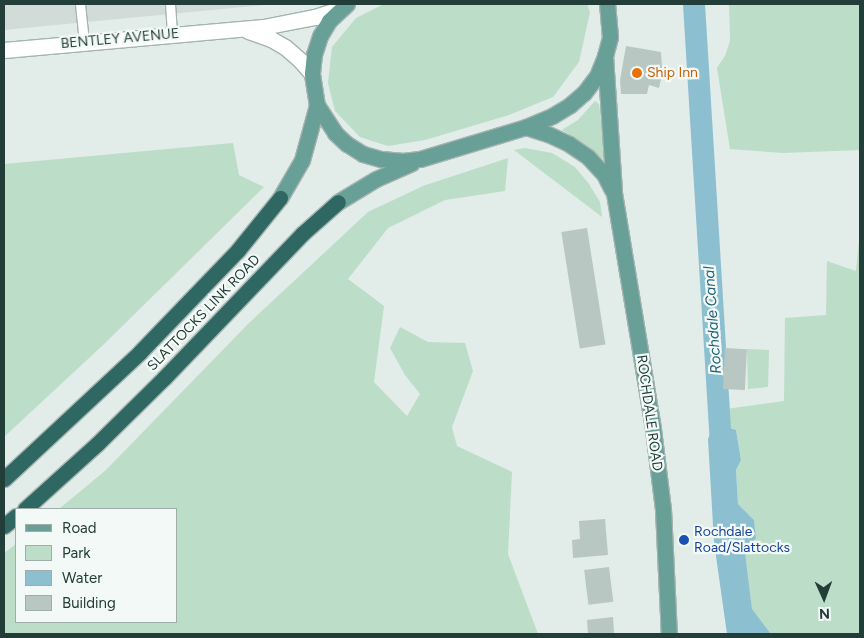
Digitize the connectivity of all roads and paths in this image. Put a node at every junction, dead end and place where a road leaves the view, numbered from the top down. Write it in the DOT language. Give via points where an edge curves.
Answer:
graph roads {
  1 [pos="80,4"];
  2 [pos="170,4"];
  3 [pos="608,5"];
  4 [pos="344,6"];
  5 [pos="236,29"];
  6 [pos="172,35"];
  7 [pos="84,42"];
  8 [pos="4,50"];
  9 [pos="605,56"];
  10 [pos="312,74"];
  11 [pos="317,105"];
  12 [pos="526,127"];
  13 [pos="420,159"];
  14 [pos="614,193"];
  15 [pos="280,198"];
  16 [pos="338,202"];
  17 [pos="4,480"];
  18 [pos="26,508"];
  19 [pos="15,517"];
  20 [pos="4,526"];
  21 [pos="669,634"];
  1 -- 7 [label="lane"];
  2 -- 6 [label="lane"];
  3 -- 9 [label="main road" via="610,37"];
  4 -- 5 [label="street, BENTLEY AVENUE" via="289,23"];
  4 -- 10 [label="main road" via="320,36"];
  5 -- 6 [label="street, BENTLEY AVENUE"];
  5 -- 10 [label="street" via="271,39 293,53"];
  6 -- 7 [label="street, BENTLEY AVENUE"];
  7 -- 8 [label="street, BENTLEY AVENUE"];
  9 -- 12 [label="main road" via="597,76 584,94 552,116"];
  9 -- 14 [label="main road, ROCHDALE ROAD"];
  10 -- 11 [label="main road"];
  11 -- 13 [label="main road" via="335,133 363,154 403,161"];
  11 -- 15 [label="main road, SLATTOCKS LINK ROAD" via="302,160"];
  12 -- 13 [label="main road"];
  12 -- 14 [label="main road, ROCHDALE ROAD" via="569,144 588,157 604,174"];
  13 -- 16 [label="main road, SLATTOCKS LINK ROAD" via="376,179"];
  14 -- 21 [label="main road, ROCHDALE ROAD" via="663,509"];
  15 -- 17 [label="highway, SLATTOCKS LINK ROAD" via="238,250 140,352"];
  16 -- 18 [label="highway, SLATTOCKS LINK ROAD" via="302,234 97,444"];
  19 -- 20 [label="highway"];
}
